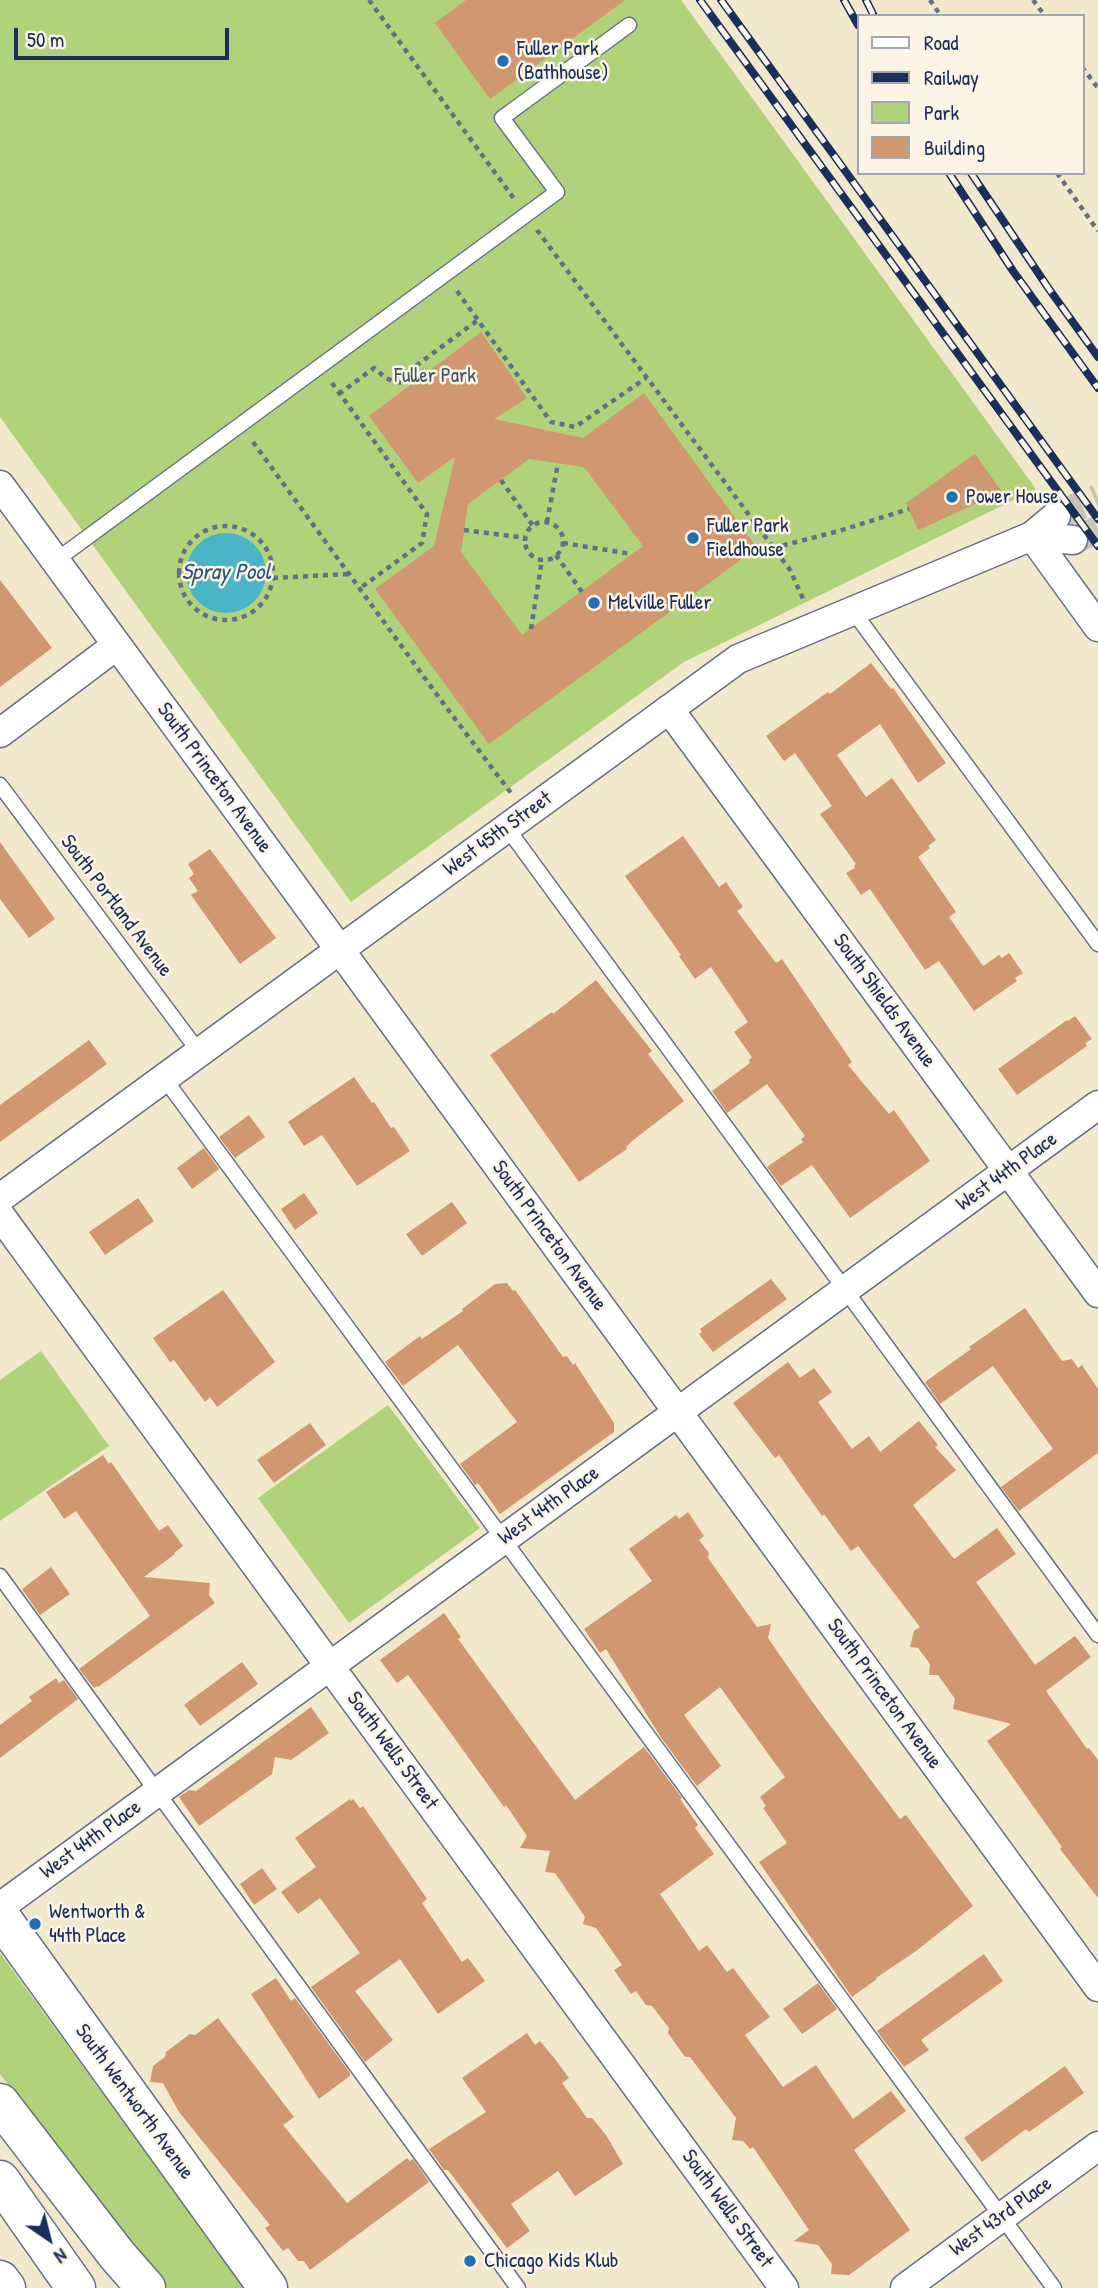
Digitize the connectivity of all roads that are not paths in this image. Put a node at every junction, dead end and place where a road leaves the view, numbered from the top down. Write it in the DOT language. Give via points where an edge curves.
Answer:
graph roads {
  1 [pos="629,25"];
  2 [pos="0,485"];
  3 [pos="1056,516"];
  4 [pos="1032,536"];
  5 [pos="1073,540"];
  6 [pos="55,561"];
  7 [pos="853,611"];
  8 [pos="1098,627"];
  9 [pos="117,645"];
  10 [pos="669,709"];
  11 [pos="0,733"];
  12 [pos="0,785"];
  13 [pos="507,828"];
  14 [pos="1098,944"];
  15 [pos="340,950"];
  16 [pos="199,1052"];
  17 [pos="164,1078"];
  18 [pos="1098,1105"];
  19 [pos="1009,1170"];
  20 [pos="0,1198"];
  21 [pos="0,1215"];
  22 [pos="845,1290"];
  23 [pos="1098,1293"];
  24 [pos="677,1412"];
  25 [pos="503,1539"];
  26 [pos="0,1576"];
  27 [pos="1098,1635"];
  28 [pos="330,1666"];
  29 [pos="157,1792"];
  30 [pos="0,1907"];
  31 [pos="0,1916"];
  32 [pos="1098,1987"];
  33 [pos="0,2103"];
  34 [pos="1098,2146"];
  35 [pos="0,2180"];
  36 [pos="1002,2217"];
  37 [pos="0,2280"];
  38 [pos="6,2288"];
  39 [pos="76,2288"];
  40 [pos="146,2288"];
  41 [pos="268,2288"];
  42 [pos="518,2288"];
  43 [pos="784,2288"];
  44 [pos="905,2288"];
  45 [pos="1054,2288"];
  1 -- 6 [label="lane" via="502,118 557,192"];
  2 -- 6 [label="street, South Princeton Avenue"];
  3 -- 4 [label="street, West 45th Street"];
  4 -- 5 [label="street, West 45th Street"];
  4 -- 7 [label="street, West 45th Street"];
  4 -- 8 [label="street"];
  6 -- 9 [label="street, South Princeton Avenue"];
  7 -- 10 [label="street, West 45th Street" via="738,659"];
  7 -- 14 [label="lane"];
  9 -- 11 [label="street"];
  9 -- 15 [label="street, South Princeton Avenue"];
  10 -- 13 [label="street, West 45th Street"];
  10 -- 19 [label="street, South Shields Avenue"];
  12 -- 16 [label="lane, South Portland Avenue"];
  13 -- 15 [label="street, West 45th Street"];
  13 -- 22 [label="lane"];
  15 -- 16 [label="street, West 45th Street"];
  15 -- 24 [label="street, South Princeton Avenue"];
  16 -- 17 [label="street, West 45th Street"];
  17 -- 20 [label="street, West 45th Street"];
  17 -- 25 [label="lane"];
  18 -- 19 [label="street, West 44th Place"];
  19 -- 22 [label="street, West 44th Place"];
  19 -- 23 [label="street, South Shields Avenue"];
  21 -- 28 [label="street, South Wells Street"];
  22 -- 24 [label="street, West 44th Place"];
  22 -- 27 [label="lane"];
  24 -- 25 [label="street, West 44th Place"];
  24 -- 32 [label="street, South Princeton Avenue"];
  25 -- 28 [label="street, West 44th Place"];
  25 -- 36 [label="lane"];
  26 -- 29 [label="lane"];
  28 -- 29 [label="street, West 44th Place"];
  28 -- 43 [label="street, South Wells Street"];
  29 -- 30 [label="street, West 44th Place"];
  29 -- 42 [label="lane"];
  31 -- 41 [label="main road, South Wentworth Avenue"];
  33 -- 40 [label="main road"];
  34 -- 36 [label="street, West 43rd Place"];
  35 -- 39 [label="main road"];
  36 -- 44 [label="street, West 43rd Place"];
  36 -- 45 [label="lane"];
  37 -- 38 [label="main road"];
}
